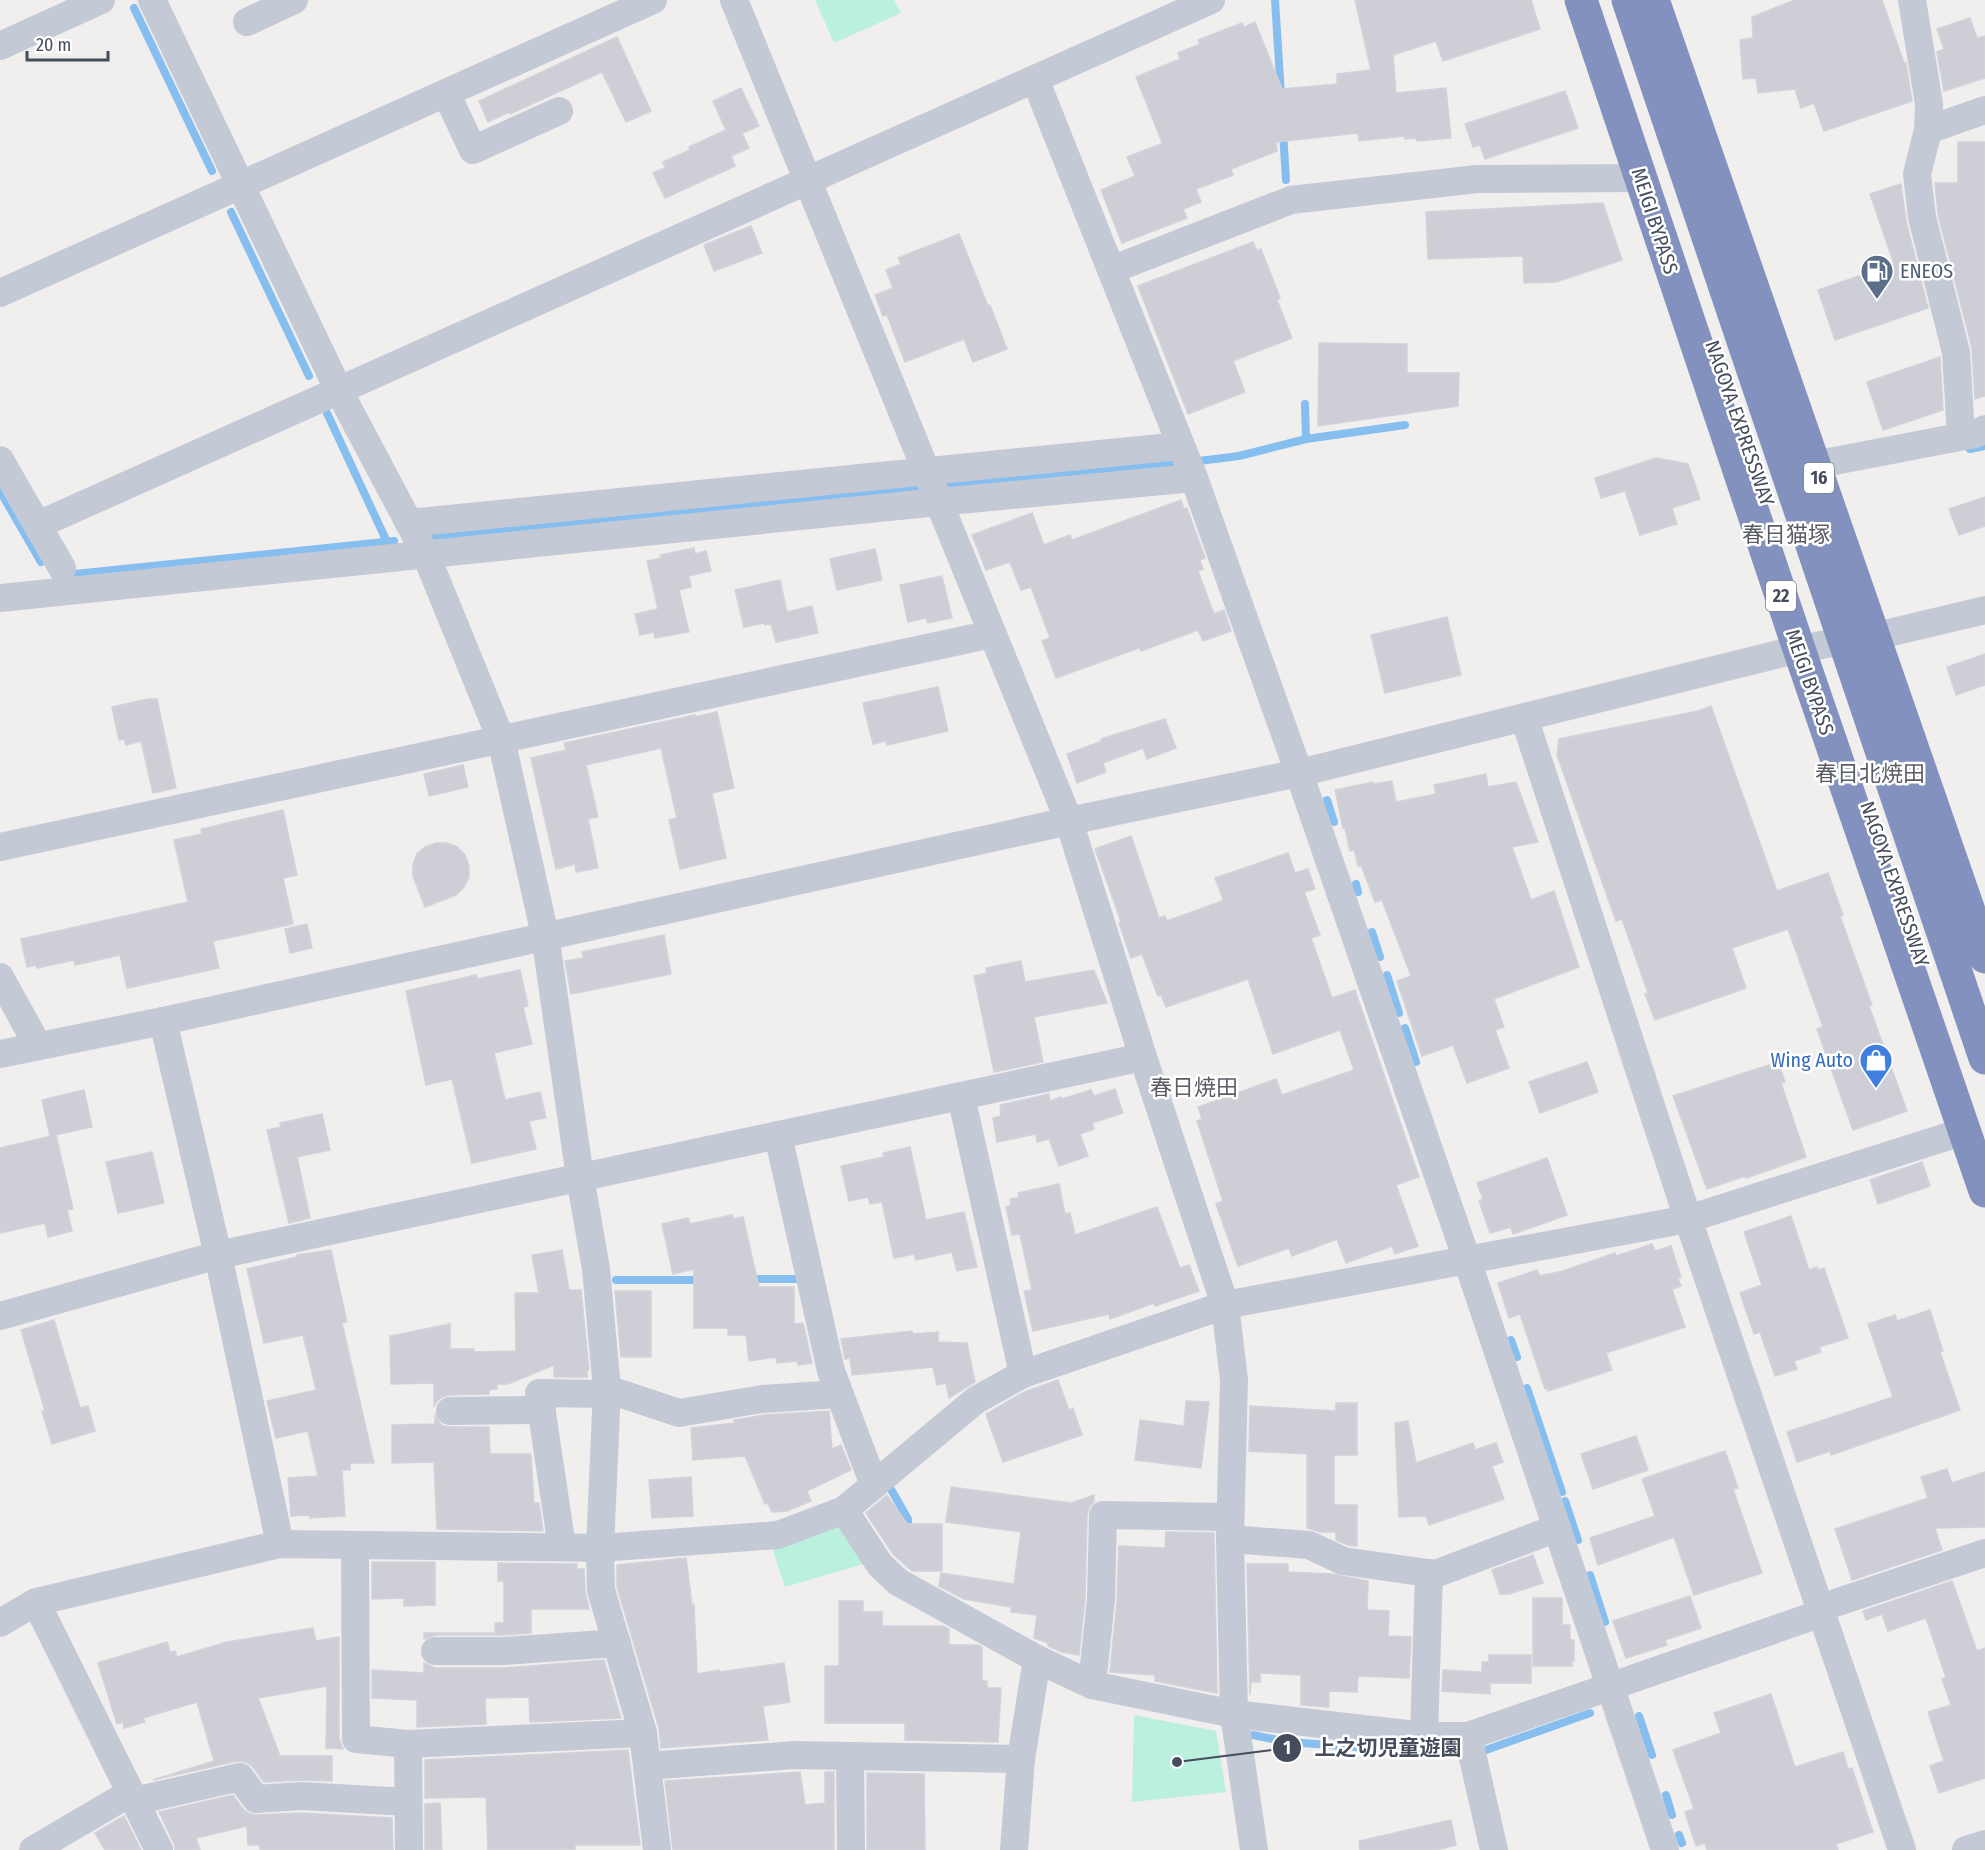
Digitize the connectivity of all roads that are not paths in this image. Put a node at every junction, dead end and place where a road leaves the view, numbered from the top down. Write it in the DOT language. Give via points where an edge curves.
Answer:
graph roads {
  1 [pos="101,0"];
  2 [pos="152,0"];
  3 [pos="294,0"];
  4 [pos="653,0"];
  5 [pos="734,0"];
  6 [pos="1211,0"];
  7 [pos="1581,0"];
  8 [pos="1599,0"];
  9 [pos="1628,0"];
  10 [pos="1653,0"];
  11 [pos="1664,0"];
  12 [pos="1912,0"];
  13 [pos="247,22"];
  14 [pos="0,46"];
  15 [pos="1035,80"];
  16 [pos="446,93"];
  17 [pos="1985,110"];
  18 [pos="559,111"];
  19 [pos="1928,130"];
  20 [pos="1640,178"];
  21 [pos="807,181"];
  22 [pos="241,185"];
  23 [pos="1111,270"];
  24 [pos="0,293"];
  25 [pos="339,391"];
  26 [pos="1973,433"];
  27 [pos="1180,446"];
  28 [pos="0,460"];
  29 [pos="1824,463"];
  30 [pos="926,472"];
  31 [pos="1194,478"];
  32 [pos="938,502"];
  33 [pos="409,523"];
  34 [pos="38,525"];
  35 [pos="426,555"];
  36 [pos="62,568"];
  37 [pos="0,598"];
  38 [pos="1985,610"];
  39 [pos="992,634"];
  40 [pos="1884,634"];
  41 [pos="1799,649"];
  42 [pos="1524,717"];
  43 [pos="501,739"];
  44 [pos="1299,773"];
  45 [pos="1069,821"];
  46 [pos="0,847"];
  47 [pos="1985,926"];
  48 [pos="545,935"];
  49 [pos="1985,957"];
  50 [pos="0,977"];
  51 [pos="163,1021"];
  52 [pos="38,1046"];
  53 [pos="0,1054"];
  54 [pos="1143,1057"];
  55 [pos="1985,1058"];
  56 [pos="961,1096"];
  57 [pos="778,1135"];
  58 [pos="1975,1142"];
  59 [pos="580,1177"];
  60 [pos="1985,1191"];
  61 [pos="1688,1219"];
  62 [pos="218,1255"];
  63 [pos="1467,1260"];
  64 [pos="1225,1305"];
  65 [pos="0,1316"];
  66 [pos="1023,1374"];
  67 [pos="607,1391"];
  68 [pos="839,1394"];
  69 [pos="542,1410"];
  70 [pos="450,1411"];
  71 [pos="874,1485"];
  72 [pos="844,1510"];
  73 [pos="1230,1528"];
  74 [pos="1557,1528"];
  75 [pos="280,1544"];
  76 [pos="355,1545"];
  77 [pos="562,1547"];
  78 [pos="600,1548"];
  79 [pos="1985,1553"];
  80 [pos="1429,1573"];
  81 [pos="36,1602"];
  82 [pos="1821,1611"];
  83 [pos="0,1623"];
  84 [pos="617,1643"];
  85 [pos="435,1651"];
  86 [pos="1037,1659"];
  87 [pos="1092,1685"];
  88 [pos="1610,1687"];
  89 [pos="1234,1714"];
  90 [pos="643,1733"];
  91 [pos="1424,1736"];
  92 [pos="1468,1736"];
  93 [pos="408,1744"];
  94 [pos="850,1756"];
  95 [pos="1021,1759"];
  96 [pos="647,1766"];
  97 [pos="132,1797"];
  98 [pos="408,1802"];
  99 [pos="1985,1844"];
  100 [pos="33,1850"];
  101 [pos="159,1850"];
  102 [pos="409,1850"];
  103 [pos="657,1850"];
  104 [pos="851,1850"];
  105 [pos="1014,1850"];
  106 [pos="1254,1850"];
  107 [pos="1494,1850"];
  108 [pos="1665,1850"];
  109 [pos="1902,1850"];
  110 [pos="1966,1850"];
  1 -- 14 [label="street"];
  2 -- 22 [label="street"];
  3 -- 13 [label="street"];
  4 -- 16 [label="street"];
  5 -- 21 [label="street"];
  6 -- 15 [label="street"];
  7 -- 20 [label="highway, MEIGI BYPASS / 22"];
  8 -- 58 [label="highway, NAGOYA EXPRESSWAY"];
  9 -- 55 [label="highway"];
  10 -- 49 [label="highway, 16"];
  11 -- 29 [label="highway"];
  12 -- 19 [label="street" via="1929,104"];
  15 -- 21 [label="street"];
  15 -- 23 [label="street"];
  16 -- 18 [label="street" via="473,150"];
  16 -- 22 [label="street"];
  17 -- 19 [label="street"];
  19 -- 26 [label="street" via="1917,174 1922,217"];
  20 -- 23 [label="street" via="1477,179 1291,200"];
  20 -- 41 [label="highway, MEIGI BYPASS / 22"];
  21 -- 25 [label="street"];
  21 -- 30 [label="street"];
  22 -- 24 [label="street"];
  22 -- 25 [label="street"];
  23 -- 27 [label="street"];
  25 -- 33 [label="street"];
  25 -- 34 [label="street"];
  26 -- 29 [label="street"];
  27 -- 30 [label="street"];
  27 -- 31 [label="street"];
  28 -- 34 [label="street"];
  29 -- 40 [label="highway"];
  30 -- 32 [label="street"];
  30 -- 33 [label="street"];
  31 -- 32 [label="street"];
  31 -- 44 [label="street"];
  32 -- 35 [label="street"];
  32 -- 39 [label="street"];
  33 -- 35 [label="street"];
  34 -- 36 [label="street"];
  35 -- 37 [label="street"];
  35 -- 43 [label="street"];
  38 -- 40 [label="street"];
  39 -- 43 [label="street"];
  39 -- 45 [label="street"];
  40 -- 41 [label="street"];
  40 -- 47 [label="highway"];
  41 -- 42 [label="street"];
  41 -- 58 [label="highway, MEIGI BYPASS / 22"];
  42 -- 44 [label="street"];
  42 -- 61 [label="street"];
  43 -- 46 [label="street"];
  43 -- 48 [label="street"];
  44 -- 45 [label="street"];
  44 -- 63 [label="street"];
  45 -- 48 [label="street"];
  45 -- 54 [label="street"];
  48 -- 51 [label="street"];
  48 -- 59 [label="street"];
  50 -- 52 [label="street"];
  51 -- 52 [label="street"];
  51 -- 62 [label="street"];
  52 -- 53 [label="street"];
  54 -- 56 [label="street"];
  54 -- 64 [label="street"];
  56 -- 57 [label="street"];
  56 -- 66 [label="street"];
  57 -- 59 [label="street"];
  57 -- 68 [label="street"];
  58 -- 60 [label="highway, MEIGI BYPASS / 22"];
  58 -- 61 [label="street"];
  59 -- 62 [label="street"];
  59 -- 67 [label="street" via="596,1269"];
  61 -- 63 [label="street"];
  61 -- 82 [label="street"];
  62 -- 65 [label="street"];
  62 -- 75 [label="street"];
  63 -- 64 [label="street"];
  63 -- 74 [label="street"];
  64 -- 66 [label="street"];
  64 -- 73 [label="street" via="1234,1380"];
  66 -- 71 [label="street" via="976,1400"];
  67 -- 68 [label="street" via="679,1413 762,1399"];
  67 -- 69 [label="street" via="539,1393"];
  67 -- 78 [label="street"];
  68 -- 71 [label="street"];
  69 -- 70 [label="street"];
  69 -- 77 [label="street"];
  71 -- 72 [label="street"];
  72 -- 78 [label="street" via="778,1535"];
  72 -- 86 [label="street" via="880,1565 898,1582"];
  73 -- 80 [label="street" via="1310,1545 1342,1561"];
  73 -- 87 [label="street" via="1103,1515 1101,1599"];
  73 -- 89 [label="street"];
  74 -- 80 [label="street"];
  74 -- 88 [label="street"];
  75 -- 76 [label="street"];
  75 -- 81 [label="street"];
  76 -- 77 [label="street"];
  76 -- 93 [label="street" via="356,1739"];
  77 -- 78 [label="street"];
  78 -- 84 [label="street" via="601,1590"];
  79 -- 82 [label="street"];
  80 -- 91 [label="street"];
  81 -- 83 [label="street"];
  81 -- 97 [label="street"];
  82 -- 88 [label="street"];
  82 -- 109 [label="street"];
  84 -- 85 [label="street" via="504,1651"];
  84 -- 90 [label="street"];
  86 -- 87 [label="street"];
  86 -- 95 [label="street"];
  87 -- 89 [label="street"];
  88 -- 92 [label="street"];
  88 -- 108 [label="street"];
  89 -- 91 [label="street"];
  89 -- 106 [label="street"];
  90 -- 93 [label="street"];
  90 -- 96 [label="street"];
  91 -- 92 [label="street"];
  92 -- 107 [label="street"];
  93 -- 98 [label="street"];
  94 -- 95 [label="street"];
  94 -- 96 [label="street" via="795,1755"];
  94 -- 104 [label="street"];
  95 -- 105 [label="street"];
  96 -- 103 [label="street"];
  97 -- 98 [label="street" via="240,1777 256,1799 301,1796"];
  97 -- 100 [label="street"];
  97 -- 101 [label="street"];
  98 -- 102 [label="street"];
  99 -- 110 [label="street"];
}
